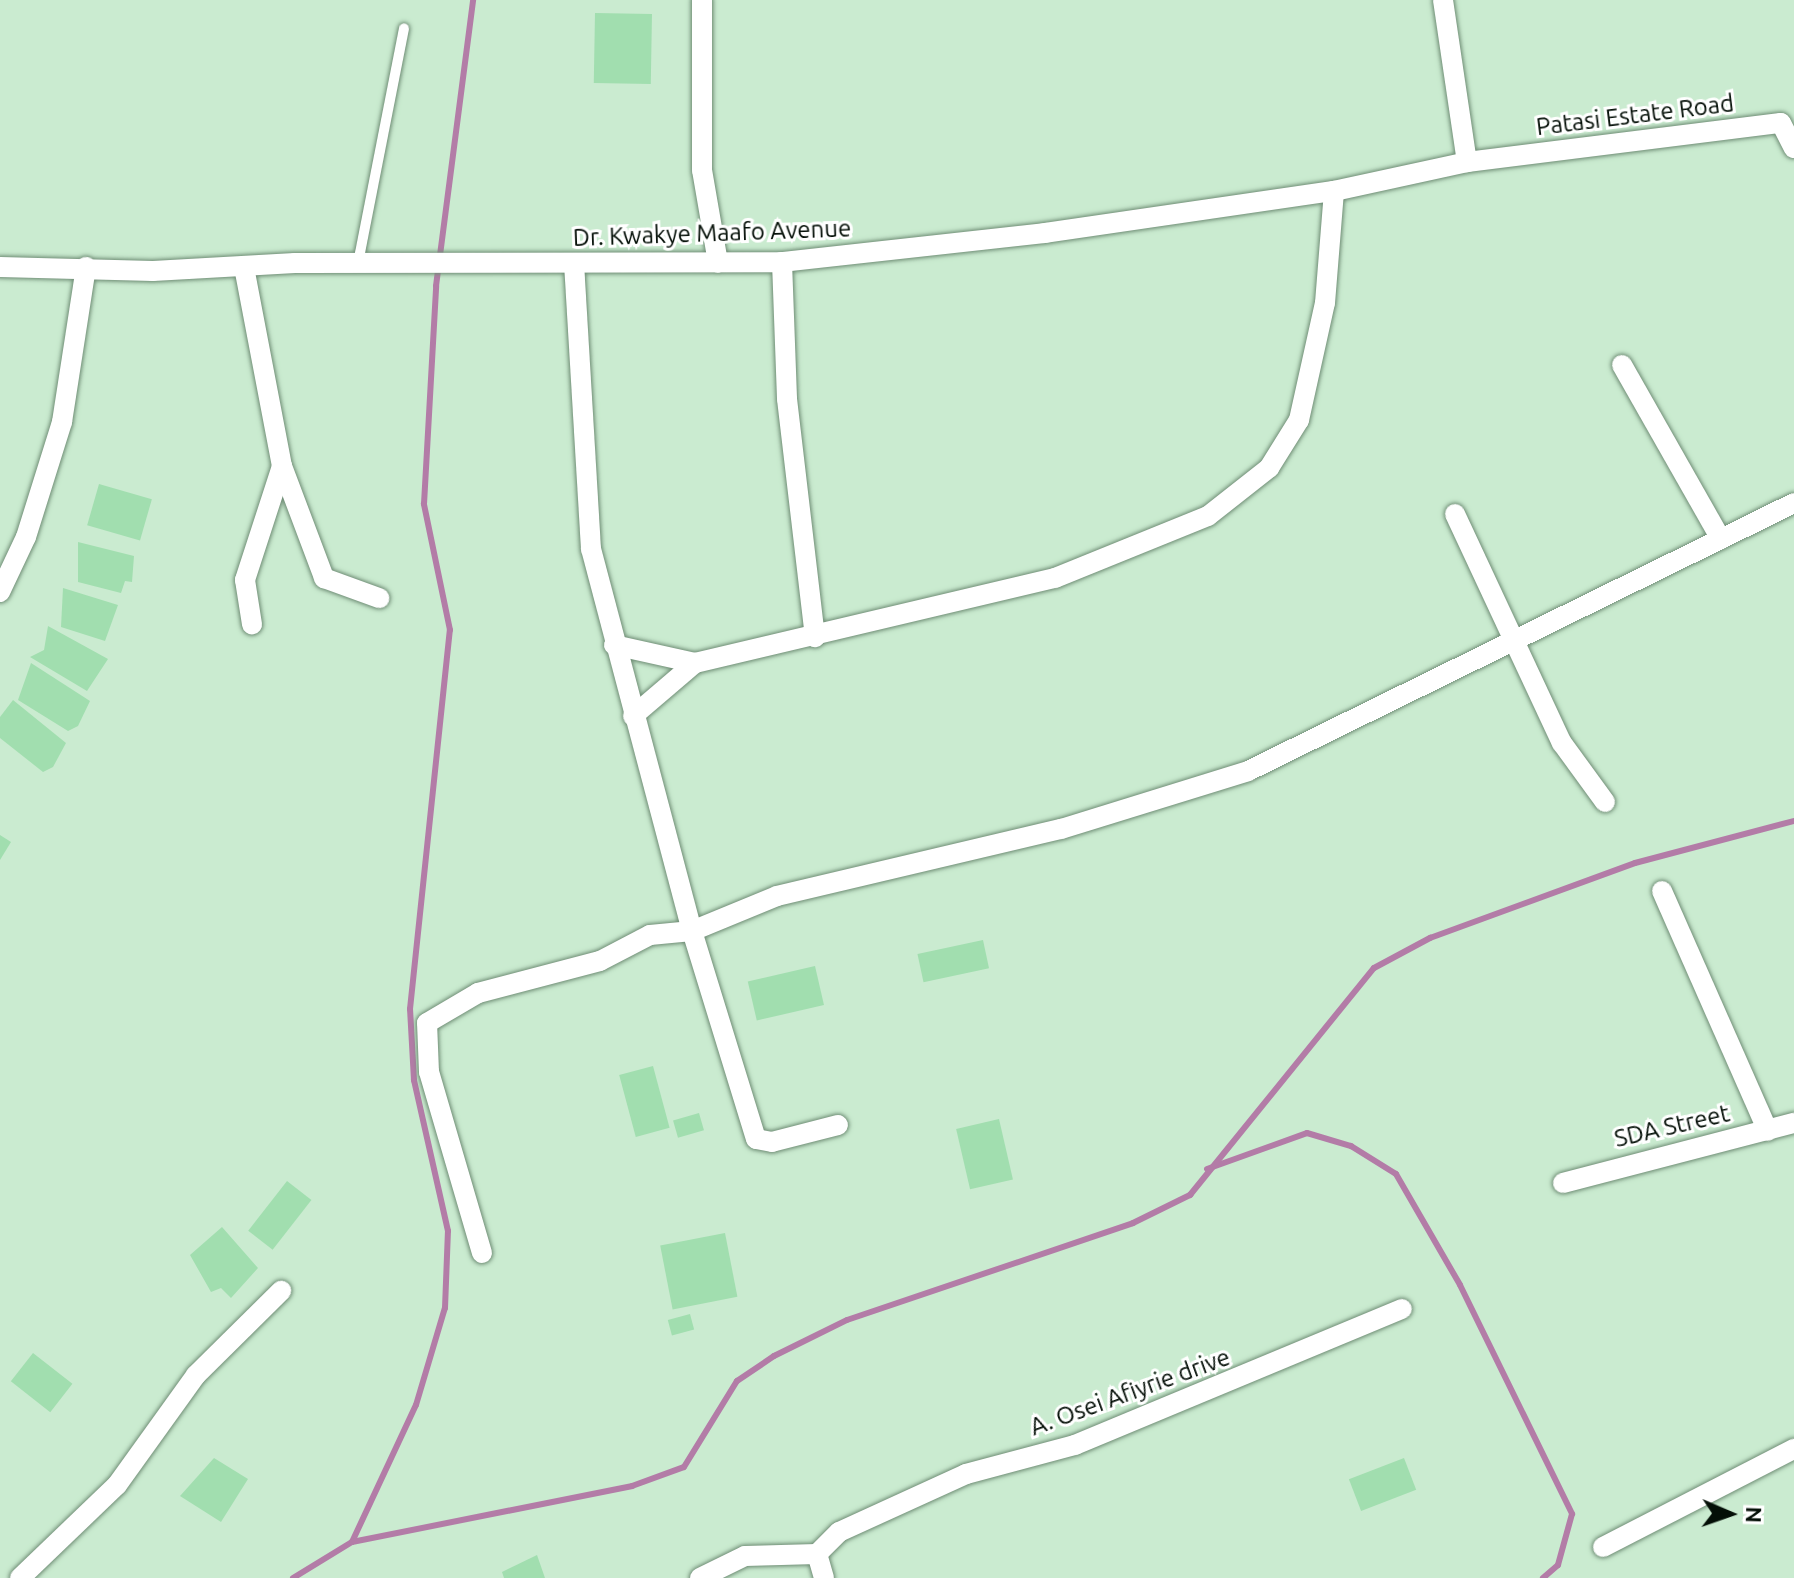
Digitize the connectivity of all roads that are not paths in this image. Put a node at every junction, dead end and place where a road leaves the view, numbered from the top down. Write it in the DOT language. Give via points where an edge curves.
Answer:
graph roads {
  1 [pos="702,0"];
  2 [pos="1443,0"];
  3 [pos="404,28"];
  4 [pos="1788,121"];
  5 [pos="1794,148"];
  6 [pos="1467,162"];
  7 [pos="1334,191"];
  8 [pos="782,262"];
  9 [pos="358,263"];
  10 [pos="718,263"];
  11 [pos="574,265"];
  12 [pos="0,267"];
  13 [pos="86,267"];
  14 [pos="244,267"];
  15 [pos="1622,365"];
  16 [pos="282,466"];
  17 [pos="1794,503"];
  18 [pos="1455,514"];
  19 [pos="1721,539"];
  20 [pos="0,592"];
  21 [pos="379,598"];
  22 [pos="252,624"];
  23 [pos="815,637"];
  24 [pos="614,645"];
  25 [pos="1513,645"];
  26 [pos="695,663"];
  27 [pos="633,716"];
  28 [pos="1605,802"];
  29 [pos="1662,891"];
  30 [pos="692,931"];
  31 [pos="1794,1123"];
  32 [pos="838,1125"];
  33 [pos="1768,1131"];
  34 [pos="1563,1183"];
  35 [pos="482,1253"];
  36 [pos="281,1291"];
  37 [pos="1402,1309"];
  38 [pos="1794,1449"];
  39 [pos="1603,1547"];
  40 [pos="817,1554"];
  41 [pos="20,1578"];
  42 [pos="700,1578"];
  43 [pos="824,1578"];
  1 -- 10 [label="street" via="702,170"];
  2 -- 6 [label="street"];
  3 -- 9 [label="lane"];
  4 -- 5 [label="street, Patasi Estate Road"];
  4 -- 6 [label="street, Patasi Estate Road"];
  6 -- 7 [label="street, Dr. Kwakye Maafo Avenue"];
  7 -- 8 [label="street, Dr. Kwakye Maafo Avenue"];
  7 -- 23 [label="street" via="1325,303 1306,398 1283,450 1249,489 1161,541 1105,562"];
  8 -- 10 [label="street, Dr. Kwakye Maafo Avenue"];
  8 -- 23 [label="street" via="787,399"];
  9 -- 11 [label="street, Dr. Kwakye Maafo Avenue"];
  9 -- 14 [label="street, Dr. Kwakye Maafo Avenue"];
  10 -- 11 [label="street, Dr. Kwakye Maafo Avenue"];
  11 -- 24 [label="street" via="591,549"];
  12 -- 13 [label="street, Dr. Kwakye Maafo Avenue"];
  13 -- 14 [label="street, Dr. Kwakye Maafo Avenue"];
  13 -- 20 [label="street" via="62,422 26,537"];
  14 -- 16 [label="street"];
  15 -- 19 [label="street"];
  16 -- 21 [label="street" via="324,578"];
  16 -- 22 [label="street" via="245,580"];
  17 -- 19 [label="street"];
  18 -- 25 [label="street"];
  19 -- 25 [label="street"];
  23 -- 26 [label="street"];
  24 -- 26 [label="street"];
  24 -- 27 [label="street"];
  25 -- 28 [label="street" via="1562,743"];
  25 -- 30 [label="street" via="1178,796 814,886"];
  26 -- 27 [label="street"];
  27 -- 30 [label="street"];
  29 -- 33 [label="street"];
  30 -- 32 [label="street" via="756,1139 772,1142"];
  30 -- 35 [label="street" via="650,935 600,961 478,993 427,1023 429,1072"];
  31 -- 33 [label="street, SDA Street"];
  33 -- 34 [label="street, SDA Street" via="1637,1158"];
  36 -- 41 [label="street" via="196,1375 117,1485"];
  37 -- 40 [label="street, A. Osei Afiyrie drive" via="1075,1445 966,1474 839,1532"];
  38 -- 39 [label="street"];
  40 -- 42 [label="street" via="745,1556"];
  40 -- 43 [label="street"];
}
